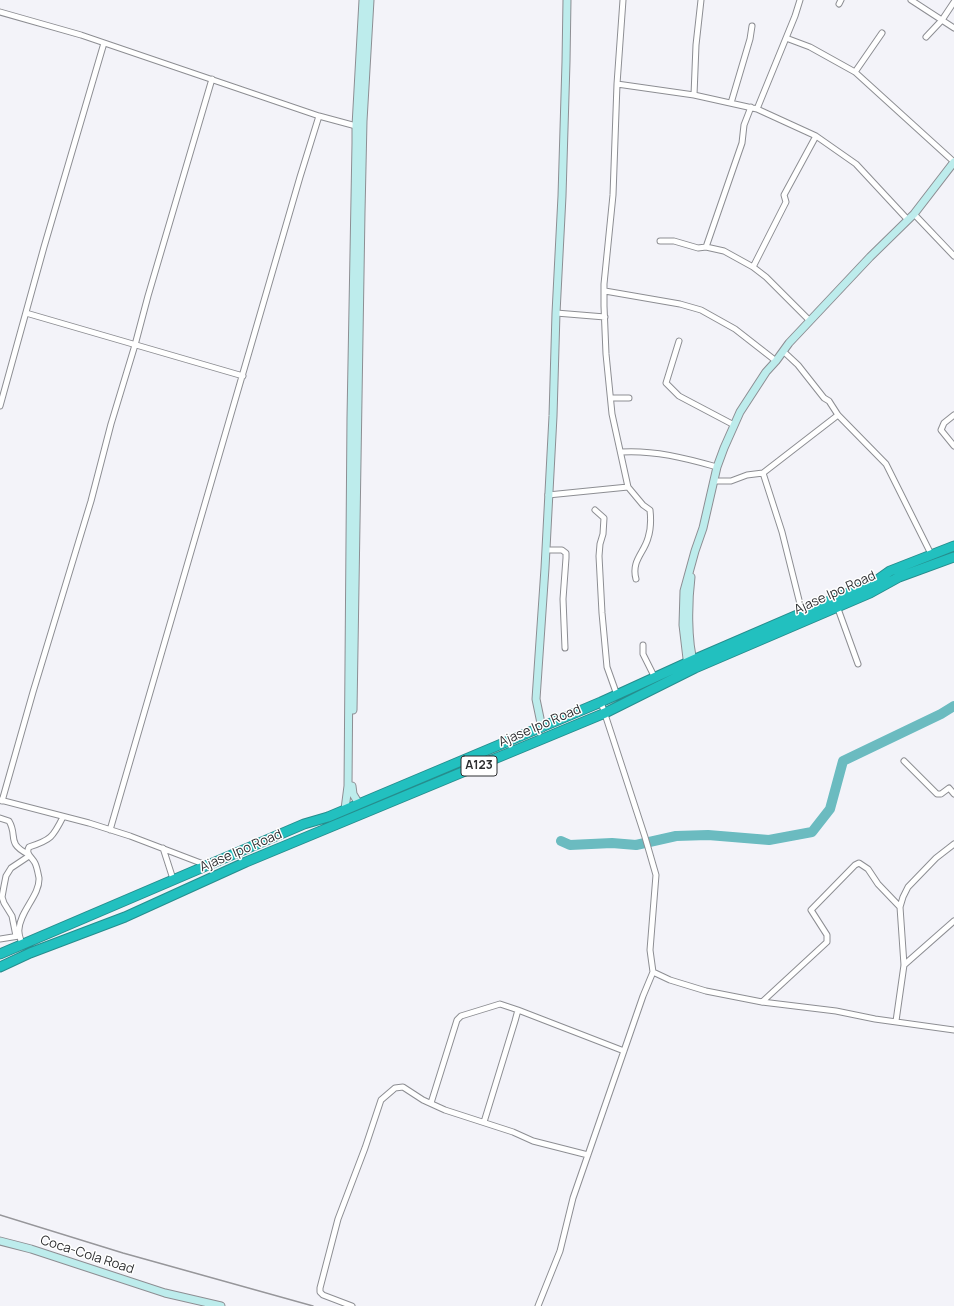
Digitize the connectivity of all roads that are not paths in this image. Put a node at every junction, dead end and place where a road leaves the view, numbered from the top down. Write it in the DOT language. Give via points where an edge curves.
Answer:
graph roads {
  1 [pos="363,0"];
  2 [pos="370,0"];
  3 [pos="567,0"];
  4 [pos="623,0"];
  5 [pos="701,0"];
  6 [pos="800,0"];
  7 [pos="912,0"];
  8 [pos="954,2"];
  9 [pos="0,12"];
  10 [pos="942,20"];
  11 [pos="752,26"];
  12 [pos="954,28"];
  13 [pos="882,33"];
  14 [pos="926,37"];
  15 [pos="786,38"];
  16 [pos="104,43"];
  17 [pos="855,72"];
  18 [pos="212,79"];
  19 [pos="617,84"];
  20 [pos="694,95"];
  21 [pos="731,103"];
  22 [pos="751,107"];
  23 [pos="757,108"];
  24 [pos="319,116"];
  25 [pos="363,121"];
  26 [pos="356,126"];
  27 [pos="816,136"];
  28 [pos="954,162"];
  29 [pos="914,214"];
  30 [pos="908,220"];
  31 [pos="660,241"];
  32 [pos="706,247"];
  33 [pos="954,256"];
  34 [pos="752,267"];
  35 [pos="605,291"];
  36 [pos="26,313"];
  37 [pos="556,313"];
  38 [pos="605,317"];
  39 [pos="810,321"];
  40 [pos="680,341"];
  41 [pos="135,345"];
  42 [pos="783,352"];
  43 [pos="776,361"];
  44 [pos="243,376"];
  45 [pos="611,398"];
  46 [pos="628,398"];
  47 [pos="0,406"];
  48 [pos="838,415"];
  49 [pos="954,415"];
  50 [pos="734,425"];
  51 [pos="954,446"];
  52 [pos="621,452"];
  53 [pos="717,467"];
  54 [pos="763,473"];
  55 [pos="714,481"];
  56 [pos="628,487"];
  57 [pos="548,495"];
  58 [pos="595,510"];
  59 [pos="954,546"];
  60 [pos="546,550"];
  61 [pos="931,554"];
  62 [pos="954,557"];
  63 [pos="636,579"];
  64 [pos="837,606"];
  65 [pos="802,612"];
  66 [pos="643,645"];
  67 [pos="565,648"];
  68 [pos="858,664"];
  69 [pos="691,665"];
  70 [pos="654,678"];
  71 [pos="617,695"];
  72 [pos="601,702"];
  73 [pos="605,712"];
  74 [pos="542,728"];
  75 [pos="904,761"];
  76 [pos="954,794"];
  77 [pos="1,801"];
  78 [pos="359,804"];
  79 [pos="345,810"];
  80 [pos="63,817"];
  81 [pos="0,818"];
  82 [pos="110,830"];
  83 [pos="954,844"];
  84 [pos="164,848"];
  85 [pos="29,855"];
  86 [pos="206,865"];
  87 [pos="173,879"];
  88 [pos="900,907"];
  89 [pos="954,920"];
  90 [pos="0,938"];
  91 [pos="19,939"];
  92 [pos="0,954"];
  93 [pos="904,964"];
  94 [pos="0,967"];
  95 [pos="653,972"];
  96 [pos="762,1002"];
  97 [pos="518,1010"];
  98 [pos="896,1021"];
  99 [pos="954,1030"];
  100 [pos="624,1051"];
  101 [pos="431,1104"];
  102 [pos="484,1122"];
  103 [pos="588,1155"];
  104 [pos="0,1242"];
  105 [pos="221,1306"];
  106 [pos="352,1306"];
  107 [pos="538,1306"];
  1 -- 26 [label="street"];
  2 -- 25 [label="street"];
  3 -- 37 [label="street"];
  4 -- 19 [label="street"];
  5 -- 20 [label="street"];
  6 -- 15 [label="street"];
  7 -- 10 [label="street"];
  8 -- 10 [label="street"];
  9 -- 16 [label="street"];
  10 -- 12 [label="street"];
  10 -- 14 [label="street"];
  11 -- 21 [label="street"];
  13 -- 17 [label="street"];
  15 -- 17 [label="street" via="810,47"];
  15 -- 23 [label="street"];
  16 -- 18 [label="street"];
  16 -- 36 [label="street"];
  17 -- 28 [label="street"];
  18 -- 24 [label="street"];
  18 -- 41 [label="street"];
  19 -- 20 [label="street"];
  19 -- 35 [label="street" via="613,195"];
  20 -- 21 [label="street"];
  21 -- 22 [label="street"];
  22 -- 23 [label="street"];
  22 -- 32 [label="street" via="744,125 742,143"];
  23 -- 27 [label="street"];
  24 -- 26 [label="street"];
  24 -- 44 [label="street"];
  25 -- 26 [label="street"];
  25 -- 78 [label="street" via="352,783 353,794"];
  26 -- 79 [label="street" via="348,786"];
  27 -- 30 [label="street" via="856,164"];
  27 -- 34 [label="street" via="784,195 786,202"];
  28 -- 29 [label="street"];
  29 -- 30 [label="street"];
  29 -- 33 [label="street"];
  30 -- 39 [label="street"];
  31 -- 32 [label="street" via="674,241 698,248"];
  32 -- 34 [label="street" via="724,251"];
  34 -- 39 [label="street" via="766,277"];
  35 -- 38 [label="street"];
  35 -- 43 [label="street" via="701,310 735,329"];
  36 -- 41 [label="street"];
  36 -- 47 [label="street"];
  37 -- 38 [label="street"];
  37 -- 57 [label="street"];
  38 -- 45 [label="street"];
  39 -- 42 [label="street" via="789,342"];
  40 -- 50 [label="street" via="666,383 679,396"];
  41 -- 44 [label="street"];
  41 -- 77 [label="street"];
  42 -- 43 [label="street"];
  42 -- 48 [label="street" via="798,365"];
  43 -- 50 [label="street" via="766,372"];
  44 -- 82 [label="street"];
  45 -- 46 [label="street"];
  45 -- 52 [label="street"];
  48 -- 54 [label="street"];
  48 -- 61 [label="street" via="886,464"];
  49 -- 51 [label="street" via="944,423 941,430"];
  50 -- 53 [label="street"];
  52 -- 53 [label="street" via="639,451 678,456"];
  52 -- 56 [label="street"];
  53 -- 55 [label="street"];
  54 -- 55 [label="street" via="746,475 730,481"];
  54 -- 65 [label="street" via="782,532"];
  55 -- 69 [label="street" via="703,528 694,551 689,608"];
  56 -- 57 [label="street"];
  56 -- 63 [label="street" via="643,506 650,510 651,517 648,538 637,560"];
  57 -- 60 [label="street"];
  58 -- 71 [label="street" via="604,518 599,556 602,613 607,667"];
  59 -- 61 [label="highway, Ajase Ipo Road / A123"];
  60 -- 67 [label="street" via="562,550 566,553 562,599"];
  60 -- 74 [label="street" via="536,699"];
  61 -- 65 [label="highway, Ajase Ipo Road / A123" via="890,571 876,581"];
  62 -- 64 [label="highway, Ajase Ipo Road / A123" via="899,577 870,593"];
  64 -- 68 [label="street"];
  64 -- 69 [label="highway, Ajase Ipo Road / A123"];
  65 -- 69 [label="highway, Ajase Ipo Road / A123"];
  66 -- 70 [label="street" via="643,654"];
  69 -- 70 [label="highway, Ajase Ipo Road / A123"];
  69 -- 73 [label="highway, Ajase Ipo Road / A123"];
  70 -- 71 [label="highway, Ajase Ipo Road / A123"];
  71 -- 72 [label="highway, Ajase Ipo Road / A123"];
  72 -- 73 [label="street"];
  72 -- 74 [label="highway, Ajase Ipo Road / A123"];
  73 -- 94 [label="highway, Ajase Ipo Road / A123" via="246,862 124,917"];
  73 -- 95 [label="street" via="656,875 650,950"];
  74 -- 78 [label="highway, Ajase Ipo Road / A123"];
  75 -- 76 [label="street" via="937,794 949,788"];
  77 -- 80 [label="street"];
  78 -- 79 [label="highway, Ajase Ipo Road / A123"];
  79 -- 86 [label="highway, Ajase Ipo Road / A123" via="328,818 304,824"];
  80 -- 82 [label="street"];
  80 -- 85 [label="street" via="53,835 29,847"];
  81 -- 85 [label="street" via="9,821 13,839 19,849"];
  82 -- 84 [label="street"];
  83 -- 88 [label="street" via="936,858 908,887"];
  84 -- 86 [label="street"];
  84 -- 87 [label="street"];
  85 -- 91 [label="street" via="35,863 39,880 21,921"];
  85 -- 91 [label="street" via="11,868 6,876 2,897 12,916"];
  86 -- 87 [label="highway, Ajase Ipo Road / A123"];
  87 -- 91 [label="highway, Ajase Ipo Road / A123"];
  88 -- 93 [label="street"];
  88 -- 96 [label="street" via="878,884 868,869 859,863 855,865 812,910 827,935 827,942"];
  89 -- 93 [label="street"];
  90 -- 91 [label="street"];
  91 -- 92 [label="highway, Ajase Ipo Road / A123"];
  93 -- 98 [label="street"];
  95 -- 96 [label="street" via="706,991"];
  95 -- 100 [label="street"];
  96 -- 98 [label="street"];
  97 -- 100 [label="street"];
  97 -- 101 [label="street" via="500,1004 461,1016 457,1020"];
  97 -- 102 [label="street"];
  98 -- 99 [label="street"];
  100 -- 103 [label="street"];
  101 -- 102 [label="street"];
  101 -- 106 [label="street" via="403,1087 395,1088 381,1100 338,1218 320,1288 323,1295"];
  102 -- 103 [label="street" via="549,1146"];
  103 -- 107 [label="street" via="573,1198 560,1251"];
  104 -- 105 [label="street, Coca-Cola Road" via="31,1249 165,1293"];
}
